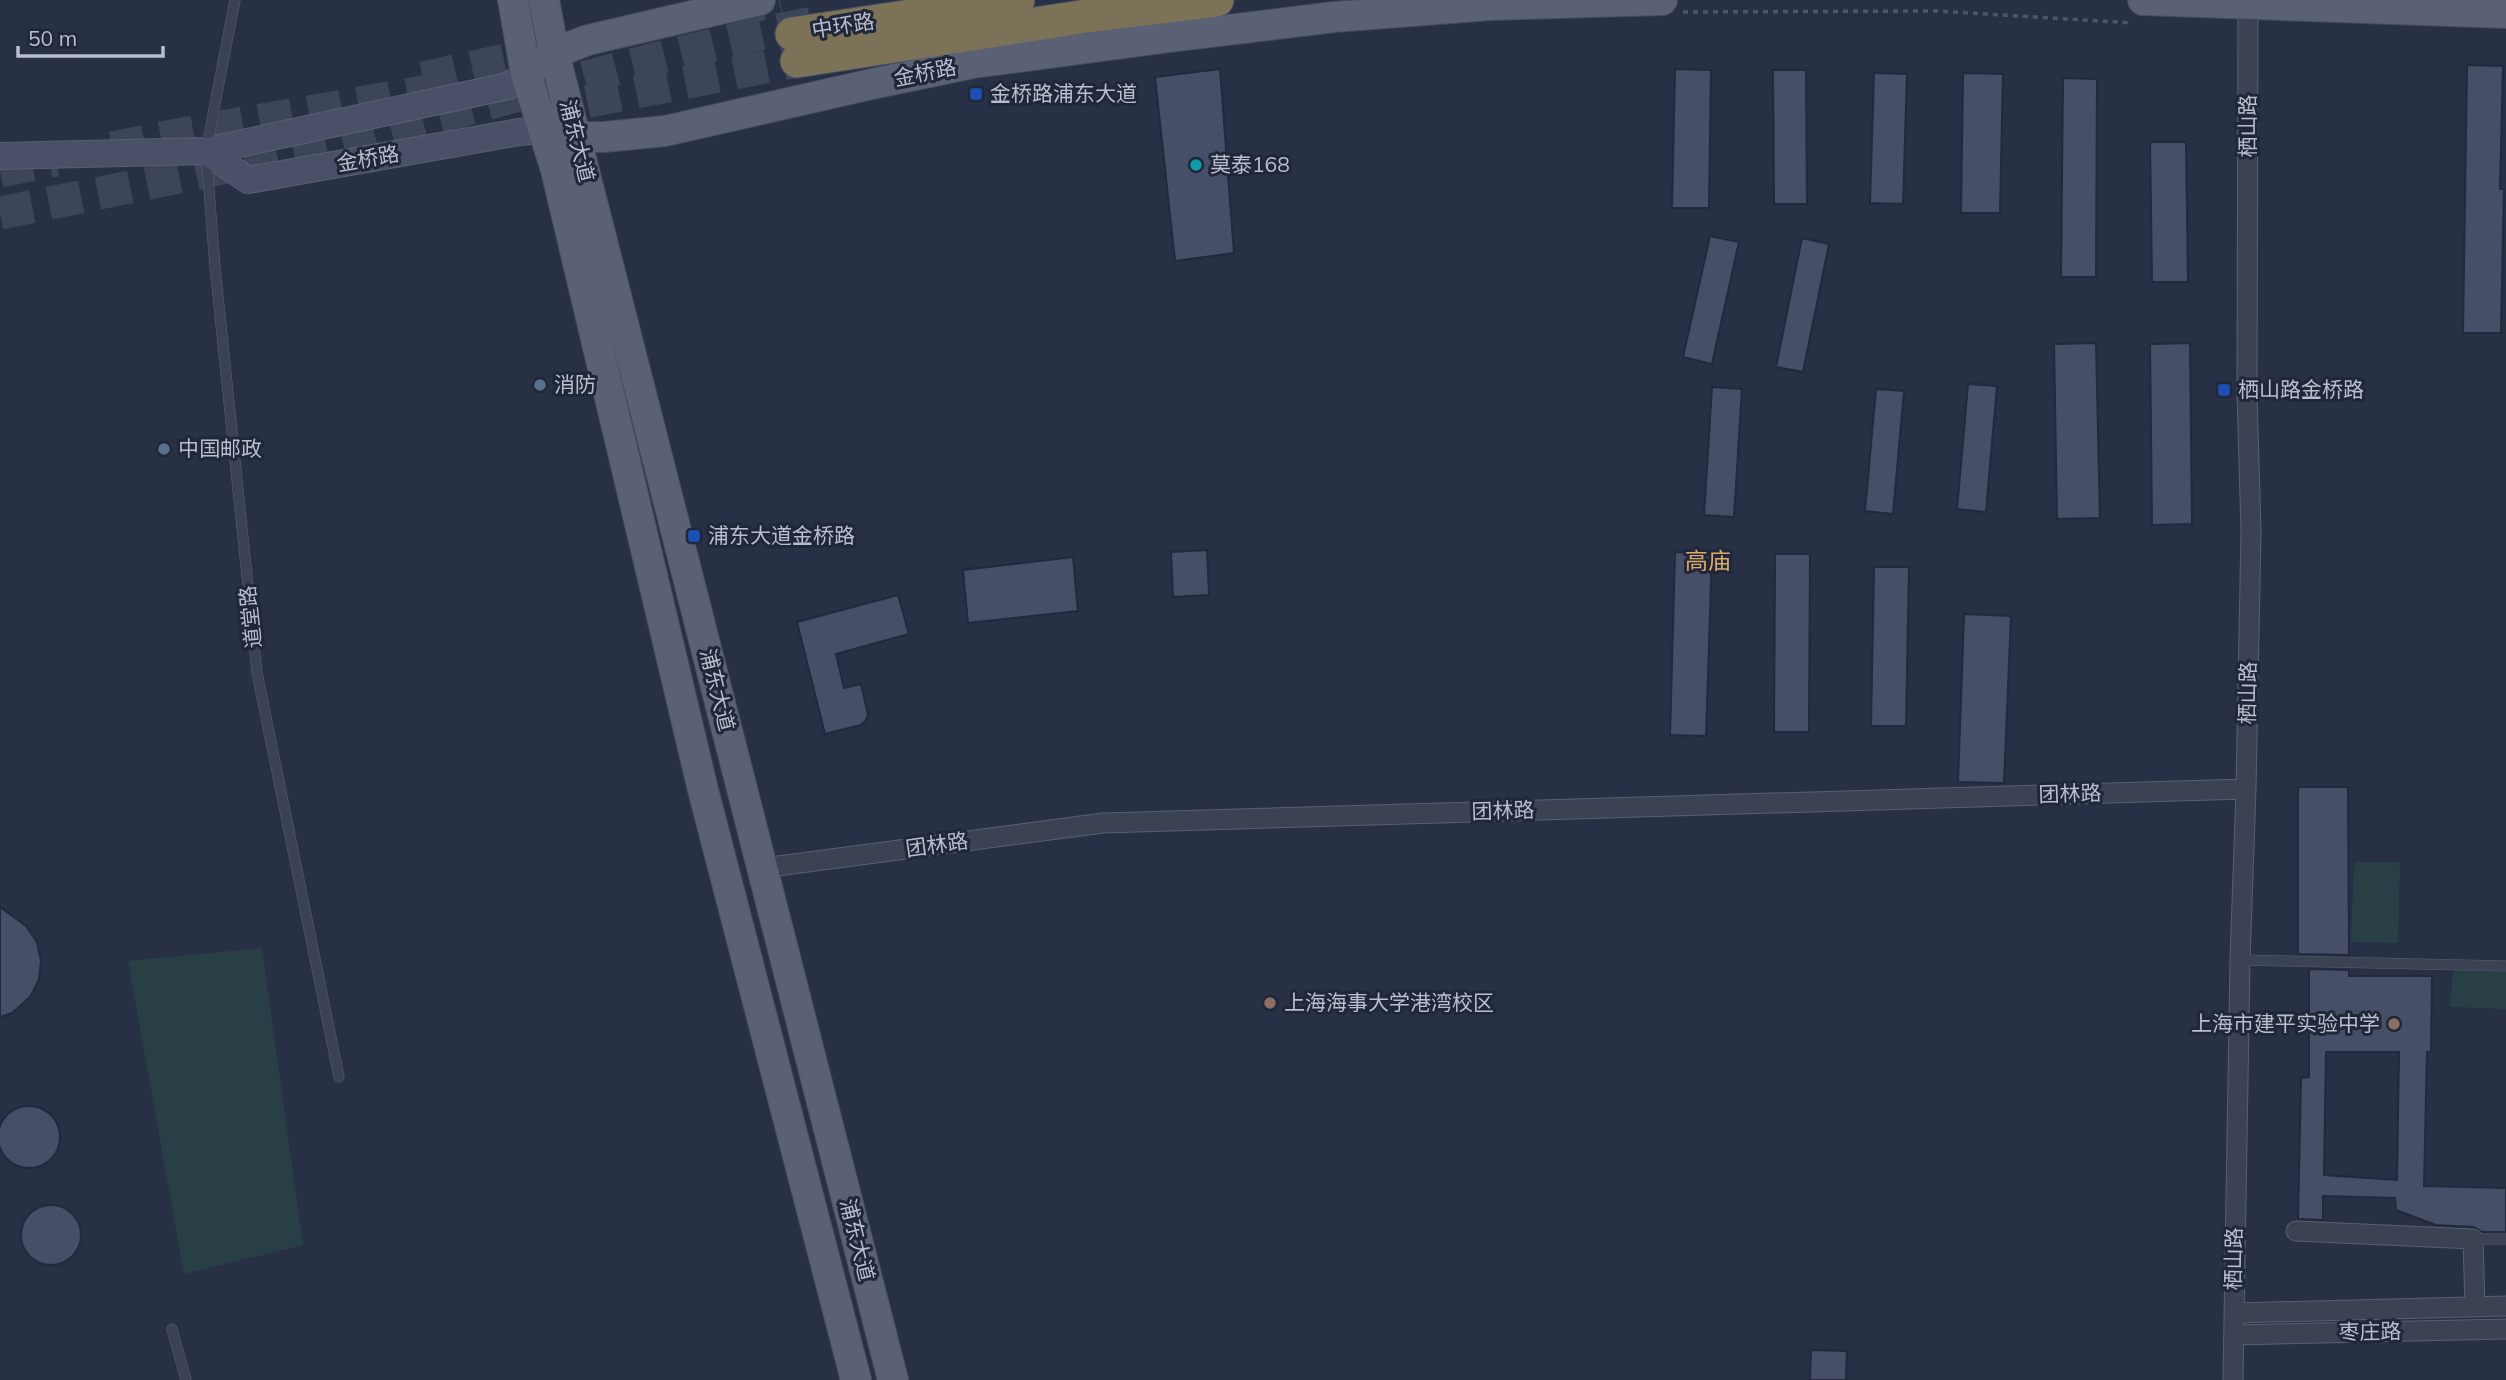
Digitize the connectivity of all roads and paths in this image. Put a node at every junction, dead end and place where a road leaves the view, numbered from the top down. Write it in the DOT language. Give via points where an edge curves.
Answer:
graph roads {
  1 [pos="235,0"];
  2 [pos="513,0"];
  3 [pos="544,0"];
  4 [pos="760,0"];
  5 [pos="1018,0"];
  6 [pos="1217,0"];
  7 [pos="2248,5"];
  8 [pos="1669,6"];
  9 [pos="2139,12"];
  10 [pos="2506,13"];
  11 [pos="554,53"];
  12 [pos="526,74"];
  13 [pos="543,130"];
  14 [pos="576,137"];
  15 [pos="206,150"];
  16 [pos="0,156"];
  17 [pos="2246,789"];
  18 [pos="762,868"];
  19 [pos="2240,960"];
  20 [pos="2506,966"];
  21 [pos="339,1077"];
  22 [pos="2296,1231"];
  23 [pos="2473,1239"];
  24 [pos="2506,1239"];
  25 [pos="2506,1306"];
  26 [pos="2475,1307"];
  27 [pos="2234,1313"];
  28 [pos="172,1329"];
  29 [pos="2506,1329"];
  30 [pos="2234,1335"];
  31 [pos="186,1380"];
  32 [pos="856,1380"];
  33 [pos="893,1380"];
  34 [pos="2233,1380"];
  1 -- 15 [label="lane, 道堂路"];
  2 -- 12 [label="main road, 浦东大道"];
  3 -- 11 [label="main road, 浦东大道"];
  4 -- 11 [label="main road, 金桥路" via="642,26"];
  5 -- 6 [label="highway, 中环路" via="795,47"];
  7 -- 9 [label="main road"];
  7 -- 10 [label="main road"];
  7 -- 17 [label="street, 栖山路"];
  8 -- 9 [label="path"];
  8 -- 14 [label="main road, 金桥路" via="1491,5 1063,50 973,63 665,131"];
  11 -- 12 [label="main road, 金桥路"];
  11 -- 14 [label="main road, 浦东大道"];
  12 -- 13 [label="main road, 浦东大道"];
  12 -- 15 [label="street, 金桥路" via="508,86"];
  13 -- 14 [label="main road, 金桥路"];
  13 -- 15 [label="street, 金桥路" via="247,180"];
  13 -- 32 [label="main road, 浦东大道" via="703,790"];
  14 -- 18 [label="main road, 浦东大道"];
  15 -- 16 [label="street, 金桥路"];
  15 -- 21 [label="lane, 道堂路" via="257,673"];
  17 -- 18 [label="street, 团林路" via="1103,823"];
  17 -- 19 [label="street, 栖山路"];
  18 -- 33 [label="main road, 浦东大道"];
  19 -- 20 [label="lane"];
  19 -- 27 [label="street, 栖山路"];
  22 -- 23 [label="street"];
  23 -- 24 [label="lane"];
  23 -- 26 [label="street"];
  25 -- 26 [label="street, 枣庄路"];
  26 -- 27 [label="street, 枣庄路"];
  27 -- 30 [label="street, 栖山路"];
  28 -- 31 [label="lane"];
  29 -- 30 [label="street, 枣庄路"];
  30 -- 34 [label="street, 栖山路"];
}
